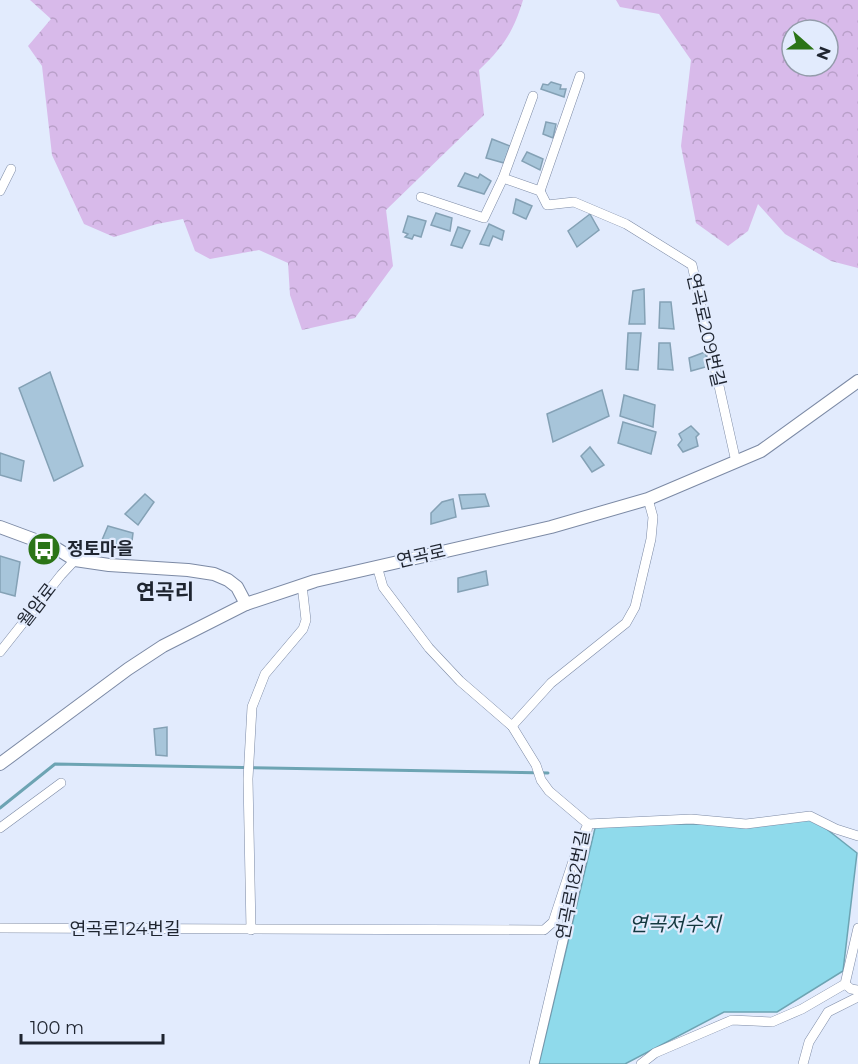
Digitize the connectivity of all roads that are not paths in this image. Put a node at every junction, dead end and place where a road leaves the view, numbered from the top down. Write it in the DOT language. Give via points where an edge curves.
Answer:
graph roads {
  1 [pos="580,76"];
  2 [pos="533,96"];
  3 [pos="11,169"];
  4 [pos="504,178"];
  5 [pos="0,191"];
  6 [pos="540,191"];
  7 [pos="421,197"];
  8 [pos="858,381"];
  9 [pos="735,462"];
  10 [pos="648,499"];
  11 [pos="0,527"];
  12 [pos="75,561"];
  13 [pos="377,566"];
  14 [pos="302,585"];
  15 [pos="246,604"];
  16 [pos="0,652"];
  17 [pos="512,726"];
  18 [pos="0,764"];
  19 [pos="61,783"];
  20 [pos="588,824"];
  21 [pos="0,828"];
  22 [pos="858,836"];
  23 [pos="0,928"];
  24 [pos="858,928"];
  25 [pos="251,930"];
  26 [pos="845,984"];
  27 [pos="858,990"];
  28 [pos="858,997"];
  29 [pos="534,1064"];
  30 [pos="641,1064"];
  31 [pos="803,1064"];
  1 -- 6 [label="street"];
  2 -- 4 [label="street"];
  3 -- 5 [label="street"];
  4 -- 6 [label="street, 연곡로209번길"];
  4 -- 7 [label="street" via="484,218"];
  6 -- 9 [label="street, 연곡로209번길" via="547,205 574,202 626,224 692,265"];
  8 -- 9 [label="street, 연곡로" via="761,451"];
  9 -- 10 [label="street, 연곡로"];
  10 -- 13 [label="street, 연곡로" via="551,527"];
  10 -- 17 [label="street" via="653,517 651,539 635,607 626,623 551,683"];
  11 -- 12 [label="street" via="54,547"];
  12 -- 15 [label="street" via="214,574 237,587"];
  12 -- 16 [label="street, 월암로"];
  13 -- 14 [label="street, 연곡로"];
  13 -- 17 [label="street, 연곡로182번길" via="383,586 429,648"];
  14 -- 15 [label="street, 연곡로"];
  14 -- 25 [label="street" via="306,620 303,629 266,674 252,707 248,779"];
  15 -- 18 [label="street, 연곡로" via="163,646 106,683"];
  17 -- 20 [label="street, 연곡로182번길" via="549,791"];
  19 -- 21 [label="street"];
  20 -- 22 [label="street" via="691,819 746,825 810,816"];
  20 -- 25 [label="street, 연곡로124번길" via="553,922 544,930"];
  20 -- 29 [label="street, 연곡로182번길"];
  23 -- 25 [label="street, 연곡로124번길"];
  24 -- 26 [label="street"];
  26 -- 27 [label="street"];
  26 -- 30 [label="street" via="772,1022 732,1020 655,1053"];
  28 -- 31 [label="street" via="828,1012 809,1042"];
}
